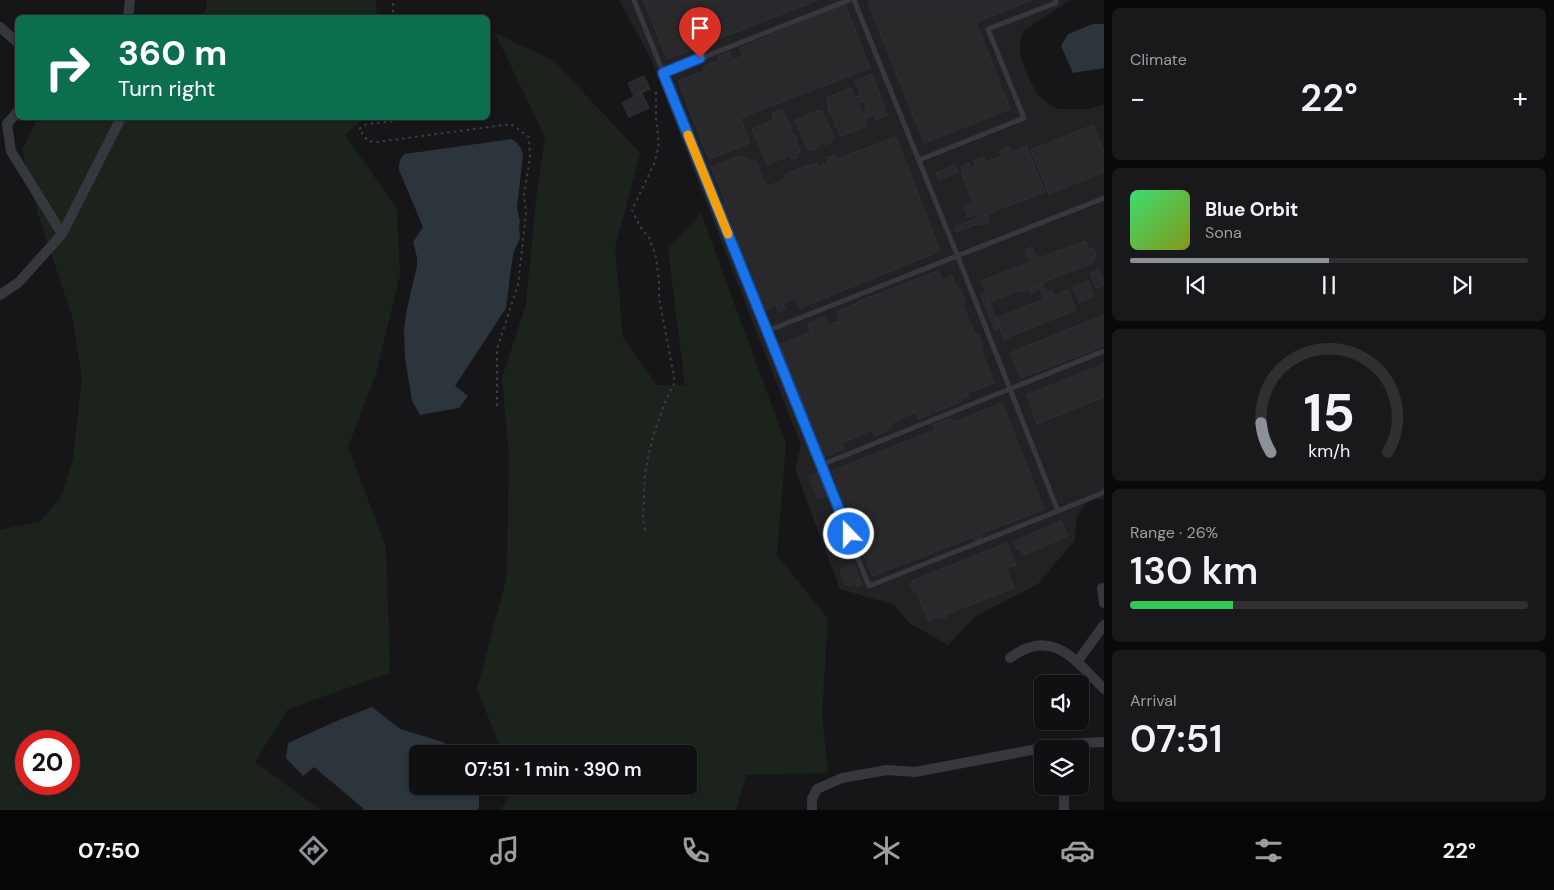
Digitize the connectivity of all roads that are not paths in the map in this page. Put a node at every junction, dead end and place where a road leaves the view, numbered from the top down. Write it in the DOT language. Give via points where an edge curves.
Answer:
graph roads {
  1 [pos="130,0"];
  2 [pos="634,0"];
  3 [pos="849,0"];
  4 [pos="854,0"];
  5 [pos="1055,0"];
  6 [pos="128,15"];
  7 [pos="0,27"];
  8 [pos="15,40"];
  9 [pos="663,73"];
  10 [pos="15,115"];
  11 [pos="120,120"];
  12 [pos="919,160"];
  13 [pos="1104,198"];
  14 [pos="62,234"];
  15 [pos="958,257"];
  16 [pos="1,293"];
  17 [pos="767,330"];
  18 [pos="1104,351"];
  19 [pos="1010,388"];
  20 [pos="821,465"];
  21 [pos="1104,491"];
  22 [pos="1058,511"];
  23 [pos="1102,588"];
  24 [pos="1104,603"];
  25 [pos="1104,625"];
  26 [pos="1010,658"];
  27 [pos="1077,662"];
  28 [pos="1104,689"];
  29 [pos="1104,742"];
  30 [pos="1089,744"];
  31 [pos="1034,751"];
  32 [pos="1064,795"];
  33 [pos="812,810"];
  34 [pos="1064,810"];
  1 -- 6 [label="street"];
  2 -- 9 [label="lane"];
  3 -- 9 [label="lane"];
  4 -- 12 [label="lane"];
  5 -- 12 [label="lane" via="1056,3 988,29 1024,118"];
  7 -- 8 [label="street"];
  9 -- 17 [label="lane"];
  10 -- 14 [label="street" via="8,124 11,151"];
  11 -- 14 [label="street"];
  12 -- 15 [label="lane"];
  13 -- 15 [label="lane"];
  14 -- 16 [label="street" via="20,282"];
  15 -- 17 [label="lane"];
  15 -- 19 [label="lane"];
  17 -- 20 [label="lane"];
  18 -- 19 [label="lane"];
  19 -- 20 [label="lane"];
  19 -- 22 [label="lane"];
  20 -- 22 [label="lane" via="869,586"];
  21 -- 22 [label="lane"];
  23 -- 24 [label="street"];
  25 -- 27 [label="street"];
  26 -- 27 [label="street" via="1032,646 1049,646 1063,650"];
  27 -- 28 [label="street"];
  29 -- 30 [label="street"];
  31 -- 33 [label="street" via="915,772 887,770 842,778 817,789 812,799"];
  32 -- 34 [label="street"];
}
